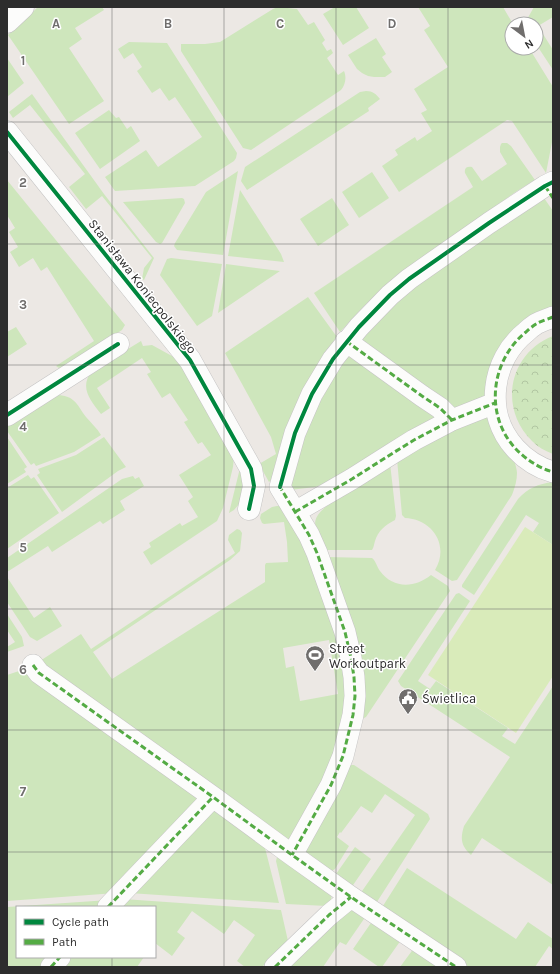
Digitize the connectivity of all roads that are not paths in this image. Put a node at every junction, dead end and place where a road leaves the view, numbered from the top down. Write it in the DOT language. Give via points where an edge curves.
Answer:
graph roads {
  1 [pos="23,7"];
  2 [pos="7,22"];
  3 [pos="7,132"];
  4 [pos="550,189"];
  5 [pos="553,317"];
  6 [pos="346,341"];
  7 [pos="118,344"];
  8 [pos="495,403"];
  9 [pos="7,416"];
  10 [pos="452,420"];
  11 [pos="553,472"];
  12 [pos="249,509"];
  13 [pos="295,512"];
  14 [pos="33,665"];
  15 [pos="214,796"];
  16 [pos="292,855"];
  17 [pos="351,897"];
  18 [pos="109,906"];
  19 [pos="59,958"];
  20 [pos="51,967"];
  21 [pos="275,967"];
  22 [pos="456,967"];
  1 -- 2 [label="street"];
  3 -- 12 [label="street, Stanisława Koniecpolskiego" via="190,360 251,469 254,486"];
  4 -- 6 [label="street" via="489,223 408,279 372,312"];
  5 -- 8 [label="street" via="536,324 520,336 508,351 499,370"];
  6 -- 10 [label="street" via="440,408"];
  6 -- 13 [label="street" via="312,394 288,454 280,487"];
  7 -- 9 [label="street"];
  8 -- 10 [label="street"];
  8 -- 11 [label="street" via="499,421 515,449 533,463"];
  10 -- 13 [label="street"];
  13 -- 16 [label="street" via="317,553 345,632 353,670 355,696 354,715 343,756 331,785"];
  14 -- 15 [label="street" via="39,673"];
  15 -- 16 [label="street"];
  15 -- 18 [label="street"];
  16 -- 17 [label="street"];
  17 -- 21 [label="street"];
  17 -- 22 [label="street"];
  19 -- 20 [label="street"];
}
